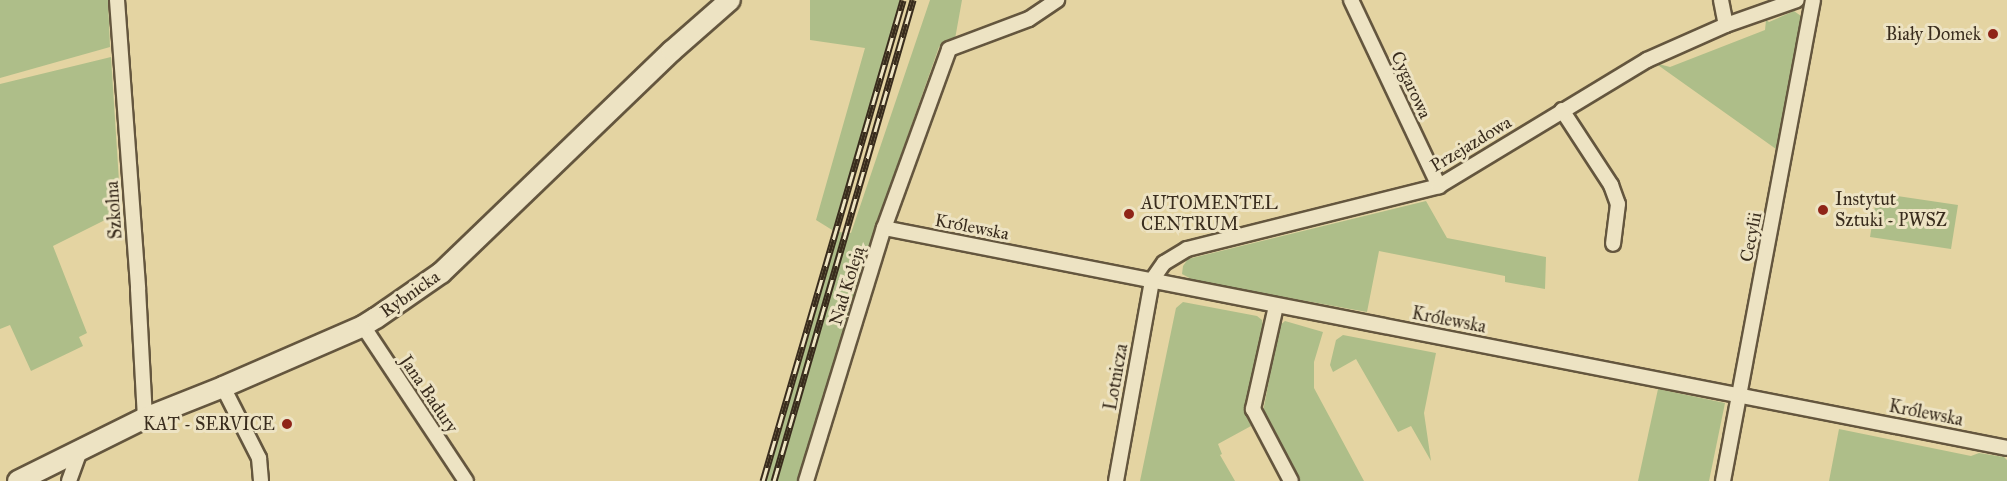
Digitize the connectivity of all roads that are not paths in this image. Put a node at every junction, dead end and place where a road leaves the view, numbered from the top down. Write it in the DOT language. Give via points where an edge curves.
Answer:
graph roads {
  1 [pos="117,0"];
  2 [pos="730,0"];
  3 [pos="1057,0"];
  4 [pos="1352,0"];
  5 [pos="1721,0"];
  6 [pos="1797,0"];
  7 [pos="1813,0"];
  8 [pos="1725,25"];
  9 [pos="1562,110"];
  10 [pos="1439,186"];
  11 [pos="884,228"];
  12 [pos="1613,244"];
  13 [pos="1152,280"];
  14 [pos="1276,306"];
  15 [pos="363,326"];
  16 [pos="223,387"];
  17 [pos="1739,394"];
  18 [pos="145,418"];
  19 [pos="2007,448"];
  20 [pos="80,451"];
  21 [pos="18,481"];
  22 [pos="69,481"];
  23 [pos="261,481"];
  24 [pos="466,481"];
  25 [pos="806,481"];
  26 [pos="1116,481"];
  27 [pos="1291,481"];
  28 [pos="1723,481"];
  1 -- 18 [label="street, Szkolna"];
  2 -- 15 [label="street, Rybnicka" via="441,273"];
  3 -- 11 [label="street, Nad Koleją" via="1029,19 949,49"];
  4 -- 10 [label="street, Cygarowa"];
  5 -- 8 [label="street"];
  6 -- 8 [label="street, Przejazdowa"];
  7 -- 17 [label="street, Cecylii"];
  8 -- 9 [label="street, Przejazdowa" via="1647,60"];
  9 -- 10 [label="street, Przejazdowa"];
  9 -- 12 [label="street" via="1611,185 1618,204"];
  10 -- 13 [label="street, Przejazdowa" via="1187,249 1164,263"];
  11 -- 13 [label="street, Królewska"];
  11 -- 25 [label="street, Nad Koleją"];
  13 -- 14 [label="street, Królewska"];
  13 -- 26 [label="street, Lotnicza"];
  14 -- 17 [label="street, Królewska"];
  14 -- 27 [label="street" via="1252,409"];
  15 -- 16 [label="street, Rybnicka"];
  15 -- 24 [label="street, Jana Badury"];
  16 -- 18 [label="street, Rybnicka"];
  16 -- 23 [label="street" via="259,458"];
  17 -- 19 [label="street, Królewska"];
  17 -- 28 [label="street, Cecylii"];
  18 -- 20 [label="street, Rybnicka"];
  20 -- 21 [label="street, Rybnicka"];
  20 -- 22 [label="street"];
}
